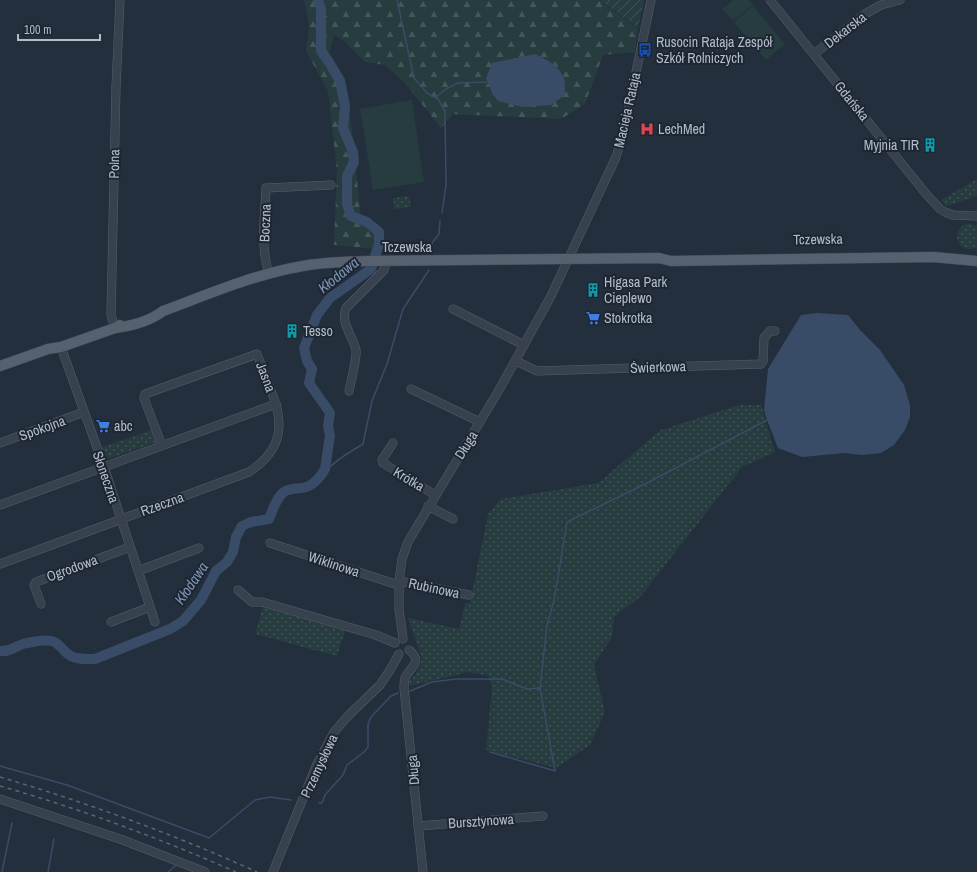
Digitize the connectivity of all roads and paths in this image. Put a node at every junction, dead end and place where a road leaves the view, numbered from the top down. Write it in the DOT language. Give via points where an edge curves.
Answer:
graph roads {
  1 [pos="120,0"];
  2 [pos="651,0"];
  3 [pos="770,0"];
  4 [pos="900,0"];
  5 [pos="814,54"];
  6 [pos="331,185"];
  7 [pos="977,216"];
  8 [pos="977,255"];
  9 [pos="659,258"];
  10 [pos="569,260"];
  11 [pos="383,261"];
  12 [pos="977,261"];
  13 [pos="269,274"];
  14 [pos="453,309"];
  15 [pos="115,328"];
  16 [pos="775,331"];
  17 [pos="524,345"];
  18 [pos="61,347"];
  19 [pos="516,361"];
  20 [pos="0,366"];
  21 [pos="0,372"];
  22 [pos="411,389"];
  23 [pos="349,391"];
  24 [pos="276,404"];
  25 [pos="84,412"];
  26 [pos="480,422"];
  27 [pos="0,443"];
  28 [pos="393,443"];
  29 [pos="162,446"];
  30 [pos="104,467"];
  31 [pos="435,495"];
  32 [pos="0,506"];
  33 [pos="428,506"];
  34 [pos="121,519"];
  35 [pos="453,519"];
  36 [pos="270,543"];
  37 [pos="130,547"];
  38 [pos="199,548"];
  39 [pos="0,564"];
  40 [pos="138,571"];
  41 [pos="399,582"];
  42 [pos="238,590"];
  43 [pos="469,595"];
  44 [pos="41,604"];
  45 [pos="150,607"];
  46 [pos="111,622"];
  47 [pos="155,622"];
  48 [pos="403,639"];
  49 [pos="395,643"];
  50 [pos="409,650"];
  51 [pos="399,654"];
  52 [pos="0,799"];
  53 [pos="543,816"];
  54 [pos="418,826"];
  55 [pos="205,872"];
  56 [pos="273,872"];
  57 [pos="423,872"];
  1 -- 15 [label="street, Polna" via="111,316"];
  2 -- 10 [label="street, Macieja Rataja" via="622,142"];
  3 -- 5 [label="street, Gdańska"];
  4 -- 5 [label="street, Dekarska" via="881,5 865,14"];
  5 -- 7 [label="street, Gdańska" via="940,209 953,215"];
  6 -- 13 [label="street, Boczna" via="266,188 264,250"];
  8 -- 9 [label="main road, Tczewska" via="913,252 672,255"];
  9 -- 10 [label="main road, Tczewska"];
  9 -- 12 [label="main road, Tczewska" via="671,261 933,257"];
  10 -- 11 [label="main road, Tczewska"];
  10 -- 17 [label="street, Długa"];
  11 -- 13 [label="main road, Tczewska" via="322,263"];
  11 -- 23 [label="street" via="384,270 344,312 344,320 356,353"];
  13 -- 15 [label="main road, Tczewska" via="163,311 154,311"];
  14 -- 17 [label="street"];
  15 -- 18 [label="main road, Tczewska"];
  16 -- 19 [label="street, Świerkowa" via="770,331 764,338 763,361 760,364 537,370"];
  17 -- 19 [label="street, Długa"];
  18 -- 20 [label="main road, Tczewska"];
  18 -- 21 [label="main road, Tczewska" via="50,354"];
  18 -- 25 [label="street, Słoneczna"];
  19 -- 26 [label="street, Długa"];
  22 -- 26 [label="street"];
  24 -- 29 [label="street, Jasna"];
  24 -- 29 [label="street, Jasna" via="257,354 147,393 144,398"];
  24 -- 34 [label="street, Rzeczna" via="280,419 279,435 266,457 256,467"];
  25 -- 27 [label="street, Spokojna"];
  25 -- 30 [label="street, Słoneczna"];
  26 -- 31 [label="street, Długa"];
  28 -- 31 [label="street, Krótka" via="382,460 383,463"];
  29 -- 30 [label="street, Jasna"];
  30 -- 32 [label="street, Jasna"];
  30 -- 34 [label="street, Słoneczna"];
  31 -- 33 [label="street, Długa"];
  33 -- 35 [label="street"];
  33 -- 41 [label="street, Długa" via="405,549"];
  34 -- 37 [label="street, Słoneczna"];
  34 -- 39 [label="street, Rzeczna"];
  36 -- 41 [label="street, Wiklinowa" via="395,584"];
  37 -- 40 [label="street, Słoneczna"];
  37 -- 44 [label="street, Ogrodowa" via="36,582 34,585"];
  38 -- 40 [label="street"];
  40 -- 45 [label="street, Słoneczna"];
  41 -- 43 [label="street, Rubinowa"];
  41 -- 48 [label="street, Długa"];
  42 -- 49 [label="street" via="252,602 262,602 376,635"];
  45 -- 46 [label="street"];
  45 -- 47 [label="street, Słoneczna"];
  48 -- 49 [label="street"];
  48 -- 50 [label="street, Długa" via="409,644"];
  49 -- 51 [label="street" via="394,649"];
  50 -- 51 [label="street"];
  50 -- 54 [label="street, Długa" via="415,660 412,670 405,678 404,688"];
  51 -- 56 [label="street, Przemysłowa" via="380,686 348,715 334,732"];
  52 -- 55 [label="street" via="120,839"];
  53 -- 54 [label="street, Bursztynowa"];
  54 -- 57 [label="street, Długa"];
}
